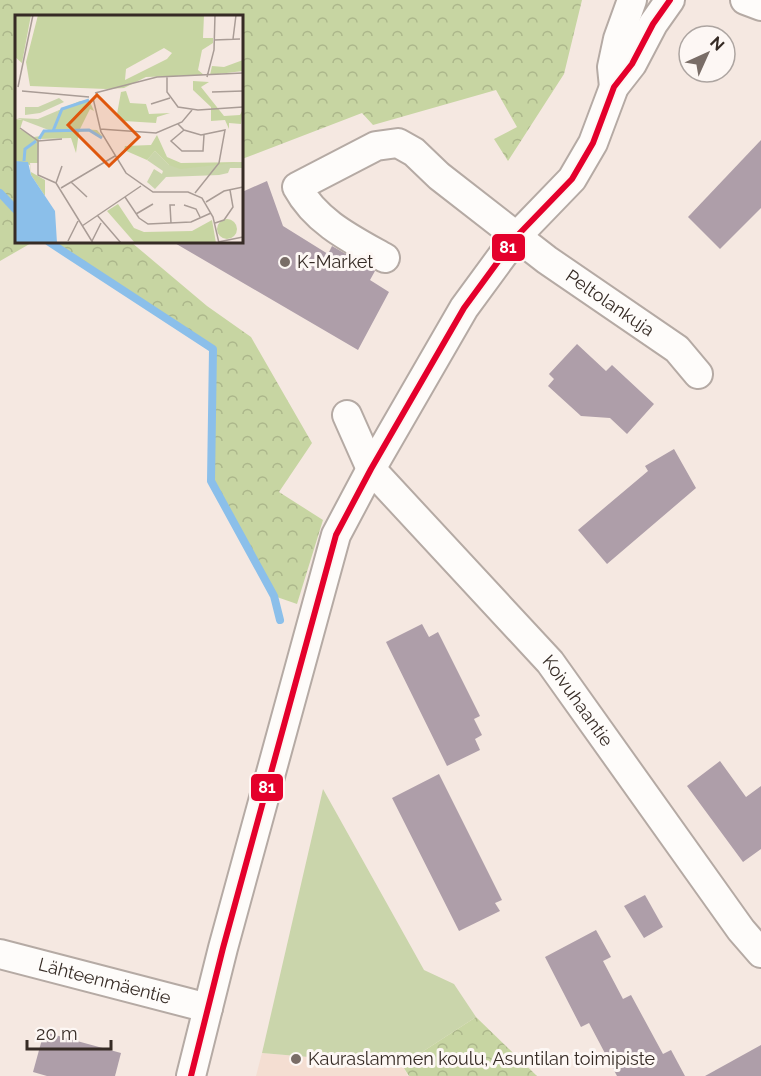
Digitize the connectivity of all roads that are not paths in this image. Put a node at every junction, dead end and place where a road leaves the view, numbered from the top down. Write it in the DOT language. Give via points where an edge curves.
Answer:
graph roads {
  1 [pos="632,0"];
  2 [pos="670,0"];
  3 [pos="745,0"];
  4 [pos="761,6"];
  5 [pos="615,87"];
  6 [pos="516,237"];
  7 [pos="385,258"];
  8 [pos="698,374"];
  9 [pos="347,416"];
  10 [pos="371,470"];
  11 [pos="761,953"];
  12 [pos="0,954"];
  13 [pos="208,1008"];
  14 [pos="192,1076"];
  1 -- 5 [label="street" via="612,67"];
  2 -- 5 [label="street"];
  3 -- 4 [label="street"];
  5 -- 6 [label="street" via="593,143 572,179"];
  6 -- 7 [label="street, Peltolankuja" via="398,143 376,146 297,187 306,203 337,231"];
  6 -- 8 [label="street, Peltolankuja" via="677,348"];
  6 -- 10 [label="street" via="464,308"];
  9 -- 10 [label="street, Koivuhaantie"];
  10 -- 11 [label="street, Koivuhaantie" via="550,662"];
  10 -- 13 [label="street" via="336,535"];
  12 -- 13 [label="street, Lähteenmäentie"];
  13 -- 14 [label="street"];
}
